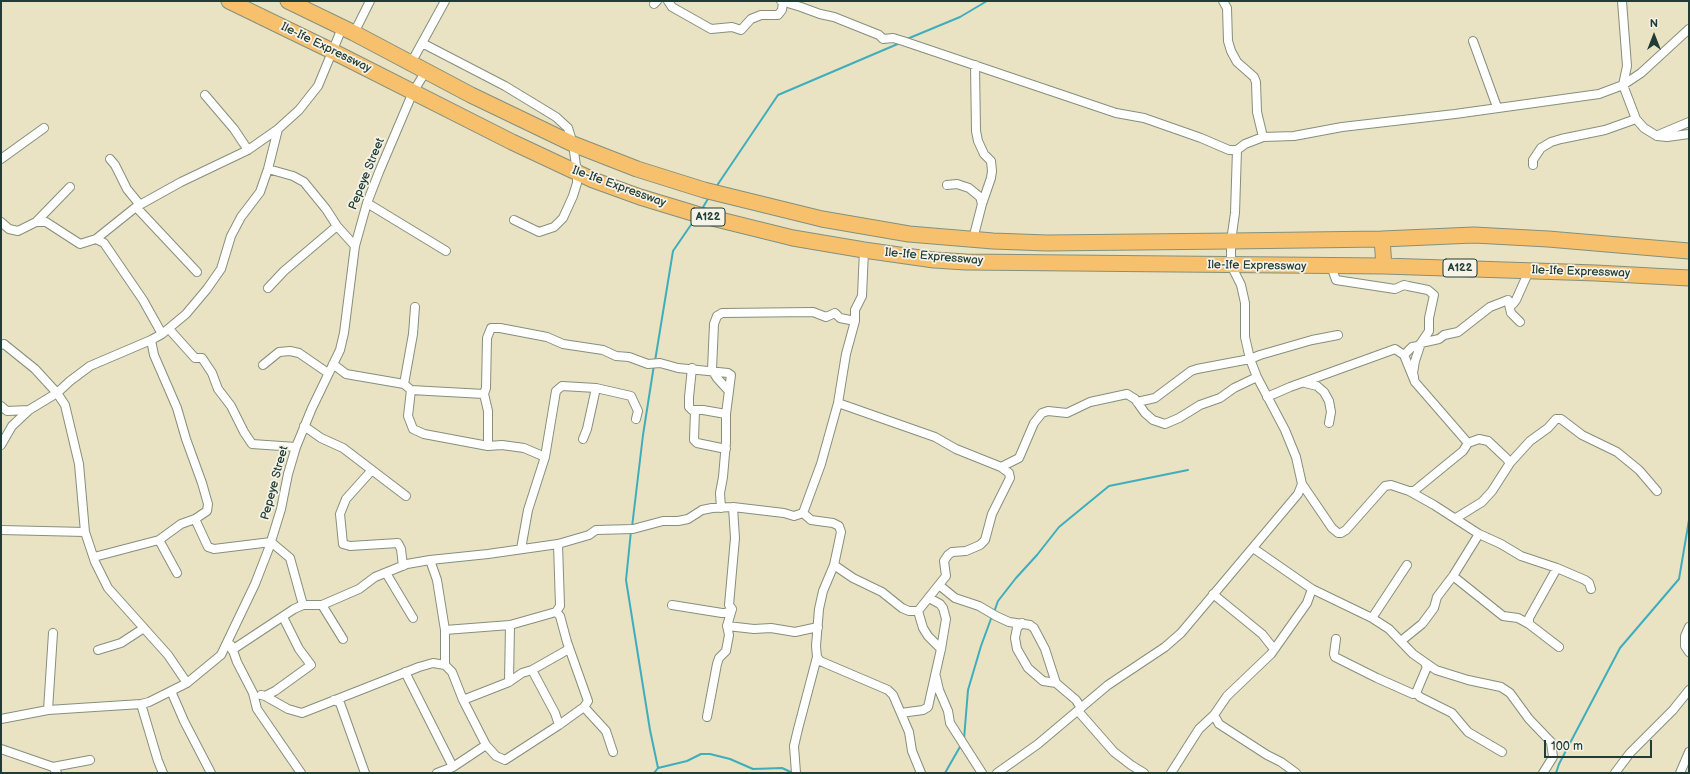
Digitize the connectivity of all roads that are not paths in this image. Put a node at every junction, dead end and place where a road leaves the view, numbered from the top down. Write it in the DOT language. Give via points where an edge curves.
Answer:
graph roads {
  1 [pos="229,1"];
  2 [pos="288,1"];
  3 [pos="370,1"];
  4 [pos="445,1"];
  5 [pos="668,1"];
  6 [pos="1223,1"];
  7 [pos="1622,1"];
  8 [pos="782,2"];
  9 [pos="245,4"];
  10 [pos="1689,28"];
  11 [pos="348,31"];
  12 [pos="1473,41"];
  13 [pos="422,43"];
  14 [pos="334,52"];
  15 [pos="411,63"];
  16 [pos="975,65"];
  17 [pos="426,71"];
  18 [pos="1623,86"];
  19 [pos="414,92"];
  20 [pos="205,95"];
  21 [pos="1497,107"];
  22 [pos="1636,120"];
  23 [pos="1689,122"];
  24 [pos="44,128"];
  25 [pos="278,129"];
  26 [pos="1689,134"];
  27 [pos="1657,136"];
  28 [pos="1263,137"];
  29 [pos="573,144"];
  30 [pos="248,150"];
  31 [pos="1237,150"];
  32 [pos="1,159"];
  33 [pos="110,159"];
  34 [pos="1533,165"];
  35 [pos="268,169"];
  36 [pos="577,173"];
  37 [pos="946,185"];
  38 [pos="70,187"];
  39 [pos="367,203"];
  40 [pos="982,204"];
  41 [pos="138,206"];
  42 [pos="514,220"];
  43 [pos="1,222"];
  44 [pos="36,222"];
  45 [pos="337,226"];
  46 [pos="96,239"];
  47 [pos="970,239"];
  48 [pos="1382,239"];
  49 [pos="1231,241"];
  50 [pos="355,246"];
  51 [pos="864,250"];
  52 [pos="446,251"];
  53 [pos="1689,251"];
  54 [pos="966,262"];
  55 [pos="1231,265"];
  56 [pos="1331,266"];
  57 [pos="1384,266"];
  58 [pos="1529,270"];
  59 [pos="197,272"];
  60 [pos="1689,278"];
  61 [pos="268,288"];
  62 [pos="1508,300"];
  63 [pos="415,307"];
  64 [pos="855,321"];
  65 [pos="1520,322"];
  66 [pos="169,329"];
  67 [pos="162,334"];
  68 [pos="1338,336"];
  69 [pos="152,340"];
  70 [pos="1422,343"];
  71 [pos="1,345"];
  72 [pos="1404,356"];
  73 [pos="1250,359"];
  74 [pos="333,364"];
  75 [pos="263,365"];
  76 [pos="692,368"];
  77 [pos="712,370"];
  78 [pos="328,373"];
  79 [pos="1257,377"];
  80 [pos="1415,382"];
  81 [pos="1304,383"];
  82 [pos="404,384"];
  83 [pos="596,388"];
  84 [pos="411,390"];
  85 [pos="728,390"];
  86 [pos="58,393"];
  87 [pos="484,394"];
  88 [pos="1267,397"];
  89 [pos="1138,402"];
  90 [pos="838,403"];
  91 [pos="1,406"];
  92 [pos="29,410"];
  93 [pos="695,410"];
  94 [pos="726,414"];
  95 [pos="636,419"];
  96 [pos="1329,423"];
  97 [pos="304,426"];
  98 [pos="583,439"];
  99 [pos="1468,443"];
  100 [pos="1,445"];
  101 [pos="488,446"];
  102 [pos="296,448"];
  103 [pos="726,449"];
  104 [pos="545,457"];
  105 [pos="1510,463"];
  106 [pos="1002,467"];
  107 [pos="372,470"];
  108 [pos="1302,484"];
  109 [pos="1409,491"];
  110 [pos="1657,491"];
  111 [pos="1298,494"];
  112 [pos="406,496"];
  113 [pos="1311,498"];
  114 [pos="733,507"];
  115 [pos="721,508"];
  116 [pos="803,513"];
  117 [pos="1456,518"];
  118 [pos="195,520"];
  119 [pos="1,530"];
  120 [pos="85,532"];
  121 [pos="1479,534"];
  122 [pos="159,540"];
  123 [pos="271,542"];
  124 [pos="558,544"];
  125 [pos="1253,548"];
  126 [pos="521,549"];
  127 [pos="94,557"];
  128 [pos="430,560"];
  129 [pos="834,565"];
  130 [pos="1407,565"];
  131 [pos="403,566"];
  132 [pos="1557,568"];
  133 [pos="177,573"];
  134 [pos="386,573"];
  135 [pos="1454,576"];
  136 [pos="939,585"];
  137 [pos="1312,589"];
  138 [pos="1591,589"];
  139 [pos="1213,594"];
  140 [pos="929,598"];
  141 [pos="672,604"];
  142 [pos="303,605"];
  143 [pos="322,605"];
  144 [pos="732,609"];
  145 [pos="918,611"];
  146 [pos="556,612"];
  147 [pos="283,617"];
  148 [pos="412,618"];
  149 [pos="1372,618"];
  150 [pos="1022,623"];
  151 [pos="1529,624"];
  152 [pos="510,625"];
  153 [pos="727,626"];
  154 [pos="818,626"];
  155 [pos="1689,626"];
  156 [pos="144,628"];
  157 [pos="445,630"];
  158 [pos="53,633"];
  159 [pos="343,639"];
  160 [pos="1336,639"];
  161 [pos="229,640"];
  162 [pos="1401,641"];
  163 [pos="1559,647"];
  164 [pos="1274,648"];
  165 [pos="569,649"];
  166 [pos="941,649"];
  167 [pos="98,650"];
  168 [pos="232,650"];
  169 [pos="1689,652"];
  170 [pos="817,657"];
  171 [pos="1425,663"];
  172 [pos="445,665"];
  173 [pos="532,670"];
  174 [pos="405,672"];
  175 [pos="187,682"];
  176 [pos="510,682"];
  177 [pos="1056,683"];
  178 [pos="1689,690"];
  179 [pos="171,691"];
  180 [pos="935,691"];
  181 [pos="253,693"];
  182 [pos="1416,693"];
  183 [pos="265,696"];
  184 [pos="334,700"];
  185 [pos="462,700"];
  186 [pos="141,704"];
  187 [pos="584,707"];
  188 [pos="48,710"];
  189 [pos="1080,710"];
  190 [pos="901,713"];
  191 [pos="1214,715"];
  192 [pos="706,717"];
  193 [pos="1,719"];
  194 [pos="559,725"];
  195 [pos="486,745"];
  196 [pos="1,749"];
  197 [pos="613,752"];
  198 [pos="1502,752"];
  199 [pos="1689,752"];
  200 [pos="90,760"];
  201 [pos="453,767"];
  202 [pos="55,770"];
  203 [pos="163,773"];
  204 [pos="211,773"];
  205 [pos="301,773"];
  206 [pos="365,773"];
  207 [pos="437,773"];
  208 [pos="796,773"];
  209 [pos="921,773"];
  210 [pos="982,773"];
  211 [pos="997,773"];
  212 [pos="1144,773"];
  213 [pos="1171,773"];
  214 [pos="1296,773"];
  215 [pos="1543,773"];
  216 [pos="1615,773"];
  217 [pos="1680,773"];
  1 -- 9 [label="highway, Ile-Ife Expressway / A122"];
  2 -- 11 [label="highway, Ile-Ife Expressway / A122"];
  3 -- 11 [label="street"];
  4 -- 13 [label="street"];
  5 -- 8 [label="street" via="672,8 711,29 732,27 741,30 751,19 761,15 778,15 782,10"];
  6 -- 28 [label="street" via="1227,8 1228,41 1231,51 1237,62 1256,82 1257,112"];
  7 -- 18 [label="street" via="1626,66"];
  8 -- 16 [label="street" via="834,17 879,35 883,39 893,38"];
  9 -- 14 [label="highway, Ile-Ife Expressway / A122"];
  10 -- 18 [label="street" via="1641,73"];
  11 -- 14 [label="street"];
  11 -- 15 [label="highway, Ile-Ife Expressway / A122"];
  12 -- 21 [label="street"];
  13 -- 15 [label="street"];
  13 -- 29 [label="street" via="505,86 556,117 568,128"];
  14 -- 19 [label="highway, Ile-Ife Expressway / A122"];
  14 -- 25 [label="street" via="318,86 299,110"];
  15 -- 17 [label="highway, Ile-Ife Expressway / A122"];
  16 -- 31 [label="street" via="1116,112 1144,118 1229,150"];
  16 -- 40 [label="street" via="976,131 984,154 991,161 992,171"];
  17 -- 19 [label="street, Pepeye Street"];
  17 -- 29 [label="highway, Ile-Ife Expressway / A122"];
  18 -- 21 [label="street" via="1599,94"];
  18 -- 22 [label="street"];
  19 -- 36 [label="highway, Ile-Ife Expressway / A122"];
  19 -- 39 [label="street, Pepeye Street"];
  20 -- 30 [label="street"];
  21 -- 28 [label="street" via="1294,136"];
  22 -- 27 [label="street"];
  22 -- 34 [label="street" via="1551,142 1541,148 1533,160"];
  23 -- 27 [label="street"];
  24 -- 32 [label="street"];
  25 -- 30 [label="street"];
  25 -- 35 [label="street"];
  26 -- 27 [label="street"];
  28 -- 31 [label="street"];
  29 -- 36 [label="street"];
  29 -- 47 [label="highway, Ile-Ife Expressway / A122" via="638,169 704,190 781,210 909,234"];
  30 -- 41 [label="street"];
  31 -- 49 [label="street" via="1235,213"];
  33 -- 41 [label="street"];
  35 -- 45 [label="street" via="304,182"];
  35 -- 66 [label="street" via="260,192 241,217 231,236 221,269 186,314"];
  36 -- 42 [label="street" via="573,196 563,218 554,227 539,232"];
  36 -- 51 [label="highway, Ile-Ife Expressway / A122" via="640,197 741,226"];
  37 -- 40 [label="street" via="957,184 969,188 980,197"];
  38 -- 44 [label="street"];
  39 -- 50 [label="street, Pepeye Street"];
  39 -- 52 [label="street"];
  40 -- 47 [label="street"];
  41 -- 46 [label="street"];
  41 -- 59 [label="street"];
  43 -- 44 [label="street" via="9,229 18,231"];
  44 -- 46 [label="street" via="46,222 80,244"];
  45 -- 50 [label="street"];
  45 -- 61 [label="street"];
  46 -- 67 [label="street" via="104,243 112,253"];
  47 -- 49 [label="highway, Ile-Ife Expressway / A122" via="1047,243"];
  47 -- 54 [label="highway"];
  48 -- 49 [label="highway, Ile-Ife Expressway / A122"];
  48 -- 53 [label="highway, Ile-Ife Expressway / A122" via="1516,237"];
  48 -- 57 [label="highway"];
  49 -- 55 [label="street"];
  50 -- 74 [label="street, Pepeye Street" via="344,332 340,350"];
  51 -- 54 [label="highway, Ile-Ife Expressway / A122"];
  51 -- 64 [label="street" via="862,296 855,310"];
  54 -- 55 [label="highway, Ile-Ife Expressway / A122"];
  55 -- 56 [label="highway, Ile-Ife Expressway / A122"];
  55 -- 73 [label="street" via="1245,303 1245,337"];
  56 -- 57 [label="highway, Ile-Ife Expressway / A122"];
  56 -- 70 [label="street" via="1336,280 1395,289 1404,285 1428,290 1434,295 1429,331"];
  57 -- 58 [label="highway, Ile-Ife Expressway / A122"];
  58 -- 60 [label="highway, Ile-Ife Expressway / A122"];
  58 -- 62 [label="street" via="1516,300 1513,304"];
  62 -- 65 [label="street" via="1511,313"];
  62 -- 70 [label="street" via="1490,307 1458,332"];
  63 -- 82 [label="street" via="414,334"];
  64 -- 77 [label="street" via="840,318 834,313 826,317 813,312 722,313 717,316 714,324"];
  64 -- 90 [label="street" via="846,354"];
  66 -- 67 [label="street"];
  66 -- 102 [label="street" via="195,358 202,358 252,444"];
  67 -- 69 [label="street"];
  68 -- 73 [label="street" via="1312,340"];
  69 -- 86 [label="street" via="90,366"];
  69 -- 118 [label="street" via="154,355 177,408 208,504 206,512"];
  70 -- 72 [label="street" via="1412,347"];
  70 -- 80 [label="street" via="1413,373"];
  71 -- 86 [label="street" via="4,344 24,358"];
  72 -- 80 [label="street"];
  72 -- 81 [label="street" via="1395,349"];
  73 -- 79 [label="street"];
  73 -- 89 [label="street" via="1191,372 1155,398"];
  74 -- 78 [label="street, Pepeye Street"];
  74 -- 82 [label="street" via="346,374"];
  75 -- 78 [label="street" via="279,352 290,351 299,353"];
  76 -- 77 [label="street"];
  76 -- 87 [label="street" via="678,368 660,363 648,364 630,357 616,356 604,350 491,328 487,338"];
  76 -- 93 [label="street" via="689,407"];
  77 -- 85 [label="street"];
  77 -- 85 [label="street" via="730,373"];
  78 -- 97 [label="street, Pepeye Street"];
  79 -- 88 [label="street"];
  79 -- 89 [label="street" via="1165,424 1145,414"];
  80 -- 99 [label="street"];
  81 -- 88 [label="street"];
  81 -- 96 [label="street" via="1317,386 1324,392 1331,412"];
  82 -- 84 [label="street"];
  83 -- 95 [label="street" via="631,396 638,411"];
  83 -- 98 [label="street"];
  83 -- 104 [label="street" via="562,386 556,391"];
  84 -- 87 [label="street"];
  84 -- 101 [label="street" via="408,416 412,429 424,434"];
  85 -- 94 [label="street"];
  86 -- 92 [label="street"];
  86 -- 120 [label="street" via="65,405 79,464"];
  87 -- 101 [label="street" via="488,411"];
  88 -- 108 [label="street" via="1296,457"];
  89 -- 106 [label="street" via="1128,394 1090,402 1067,413 1042,413 1034,423 1019,458"];
  90 -- 106 [label="street" via="935,437 956,449"];
  90 -- 116 [label="street" via="821,464"];
  91 -- 92 [label="street" via="7,411"];
  92 -- 100 [label="street" via="12,426"];
  93 -- 94 [label="street"];
  93 -- 103 [label="street" via="694,440 697,443"];
  94 -- 103 [label="street"];
  97 -- 102 [label="street, Pepeye Street"];
  97 -- 107 [label="street" via="321,438 343,448"];
  99 -- 105 [label="street" via="1479,439 1488,441"];
  99 -- 109 [label="street" via="1463,451 1422,486"];
  101 -- 104 [label="street" via="524,448"];
  102 -- 123 [label="street, Pepeye Street"];
  103 -- 115 [label="street" via="720,493"];
  104 -- 126 [label="street" via="528,510"];
  105 -- 110 [label="street" via="1530,441 1556,419 1561,419 1582,435 1617,452 1639,470"];
  105 -- 117 [label="street" via="1482,502"];
  106 -- 136 [label="street" via="1009,473 1010,478 992,514 985,540 966,551 952,552 948,555 944,561 946,576"];
  107 -- 112 [label="street"];
  107 -- 131 [label="street" via="346,499 340,514 343,544 350,546 398,543"];
  108 -- 111 [label="street"];
  108 -- 113 [label="street"];
  109 -- 113 [label="street" via="1391,485 1385,486 1346,530 1338,533"];
  109 -- 117 [label="street"];
  111 -- 113 [label="street"];
  111 -- 125 [label="street"];
  114 -- 115 [label="street"];
  114 -- 116 [label="street" via="794,516"];
  114 -- 144 [label="street" via="735,538 729,605"];
  115 -- 124 [label="street" via="702,510 678,521 663,521 633,529 596,530 589,535"];
  116 -- 129 [label="street" via="812,520 839,526 841,537"];
  117 -- 121 [label="street"];
  118 -- 122 [label="street" via="181,524"];
  118 -- 123 [label="street" via="208,546 214,549"];
  119 -- 120 [label="street"];
  120 -- 127 [label="street"];
  121 -- 132 [label="street" via="1521,556"];
  121 -- 135 [label="street"];
  122 -- 127 [label="street"];
  122 -- 133 [label="street"];
  123 -- 142 [label="street" via="290,558"];
  123 -- 161 [label="street, Pepeye Street"];
  124 -- 126 [label="street"];
  124 -- 146 [label="street" via="560,606"];
  125 -- 137 [label="street"];
  125 -- 139 [label="street"];
  126 -- 128 [label="street"];
  127 -- 156 [label="street" via="108,588"];
  128 -- 131 [label="street"];
  128 -- 157 [label="street" via="437,580"];
  129 -- 145 [label="street" via="853,578 882,592 902,608"];
  129 -- 154 [label="street" via="823,590"];
  130 -- 149 [label="street"];
  131 -- 134 [label="street"];
  132 -- 138 [label="street" via="1585,580"];
  132 -- 151 [label="street" via="1529,618"];
  134 -- 143 [label="street" via="375,577 359,589"];
  134 -- 148 [label="street"];
  135 -- 151 [label="street" via="1503,616 1518,618"];
  135 -- 162 [label="street" via="1437,597 1434,608 1422,624"];
  136 -- 140 [label="street"];
  136 -- 150 [label="street" via="955,598 1010,622"];
  137 -- 149 [label="street"];
  137 -- 164 [label="street" via="1307,603"];
  139 -- 164 [label="street" via="1262,634"];
  139 -- 189 [label="street" via="1181,633 1165,647 1108,685"];
  140 -- 145 [label="street"];
  140 -- 166 [label="street" via="940,604 946,619"];
  141 -- 144 [label="street" via="722,614"];
  142 -- 143 [label="street"];
  142 -- 147 [label="street"];
  143 -- 159 [label="street"];
  144 -- 153 [label="street"];
  145 -- 166 [label="street" via="923,628"];
  146 -- 152 [label="street"];
  146 -- 165 [label="street" via="560,616"];
  147 -- 168 [label="street"];
  147 -- 183 [label="street" via="299,649 311,665"];
  149 -- 162 [label="street"];
  150 -- 177 [label="street" via="1034,628 1045,649"];
  150 -- 177 [label="street" via="1017,628 1015,638 1017,649 1028,668 1043,681"];
  151 -- 163 [label="street"];
  152 -- 157 [label="street"];
  152 -- 176 [label="street"];
  153 -- 154 [label="street" via="795,632"];
  153 -- 192 [label="street" via="729,635 726,651 716,664"];
  154 -- 170 [label="street"];
  155 -- 169 [label="street" via="1685,636 1685,646"];
  156 -- 167 [label="street" via="121,643"];
  156 -- 175 [label="street"];
  157 -- 172 [label="street"];
  158 -- 188 [label="street"];
  160 -- 182 [label="street" via="1335,657 1413,694"];
  161 -- 168 [label="street"];
  161 -- 175 [label="street, Pepeye Street" via="221,655"];
  162 -- 171 [label="street" via="1412,654"];
  164 -- 191 [label="street" via="1271,654 1227,696"];
  165 -- 173 [label="street"];
  165 -- 187 [label="street" via="588,701"];
  166 -- 180 [label="street" via="935,674"];
  168 -- 181 [label="street"];
  170 -- 190 [label="street" via="820,662 888,690"];
  170 -- 208 [label="street" via="794,746"];
  171 -- 182 [label="street" via="1427,667"];
  171 -- 215 [label="street" via="1436,670 1500,687 1510,693 1551,742 1553,757"];
  172 -- 174 [label="street" via="433,663"];
  172 -- 185 [label="street" via="452,672"];
  173 -- 176 [label="street" via="522,673"];
  173 -- 194 [label="street" via="556,713"];
  174 -- 184 [label="street"];
  174 -- 201 [label="street"];
  175 -- 179 [label="street, Pepeye Street"];
  176 -- 185 [label="street"];
  177 -- 189 [label="street" via="1076,700"];
  178 -- 216 [label="street" via="1630,753"];
  179 -- 186 [label="street, Pepeye Street"];
  179 -- 204 [label="street"];
  180 -- 190 [label="street" via="928,707"];
  180 -- 210 [label="street" via="948,711 950,723"];
  181 -- 183 [label="street"];
  181 -- 205 [label="street" via="257,709"];
  182 -- 198 [label="street" via="1452,713 1468,732"];
  183 -- 184 [label="street" via="288,709 302,713"];
  184 -- 206 [label="street" via="340,703"];
  185 -- 195 [label="street"];
  186 -- 188 [label="street, Pepeye Street"];
  186 -- 203 [label="street"];
  187 -- 194 [label="street"];
  187 -- 197 [label="street" via="606,731"];
  188 -- 193 [label="street, Pepeye Street"];
  189 -- 211 [label="street"];
  189 -- 212 [label="street" via="1114,752"];
  190 -- 209 [label="street"];
  191 -- 213 [label="street" via="1199,729"];
  191 -- 214 [label="street" via="1219,724"];
  194 -- 195 [label="street" via="505,760 496,756"];
  195 -- 201 [label="street"];
  196 -- 202 [label="street"];
  199 -- 217 [label="street"];
  200 -- 202 [label="street"];
  201 -- 207 [label="street"];
}
